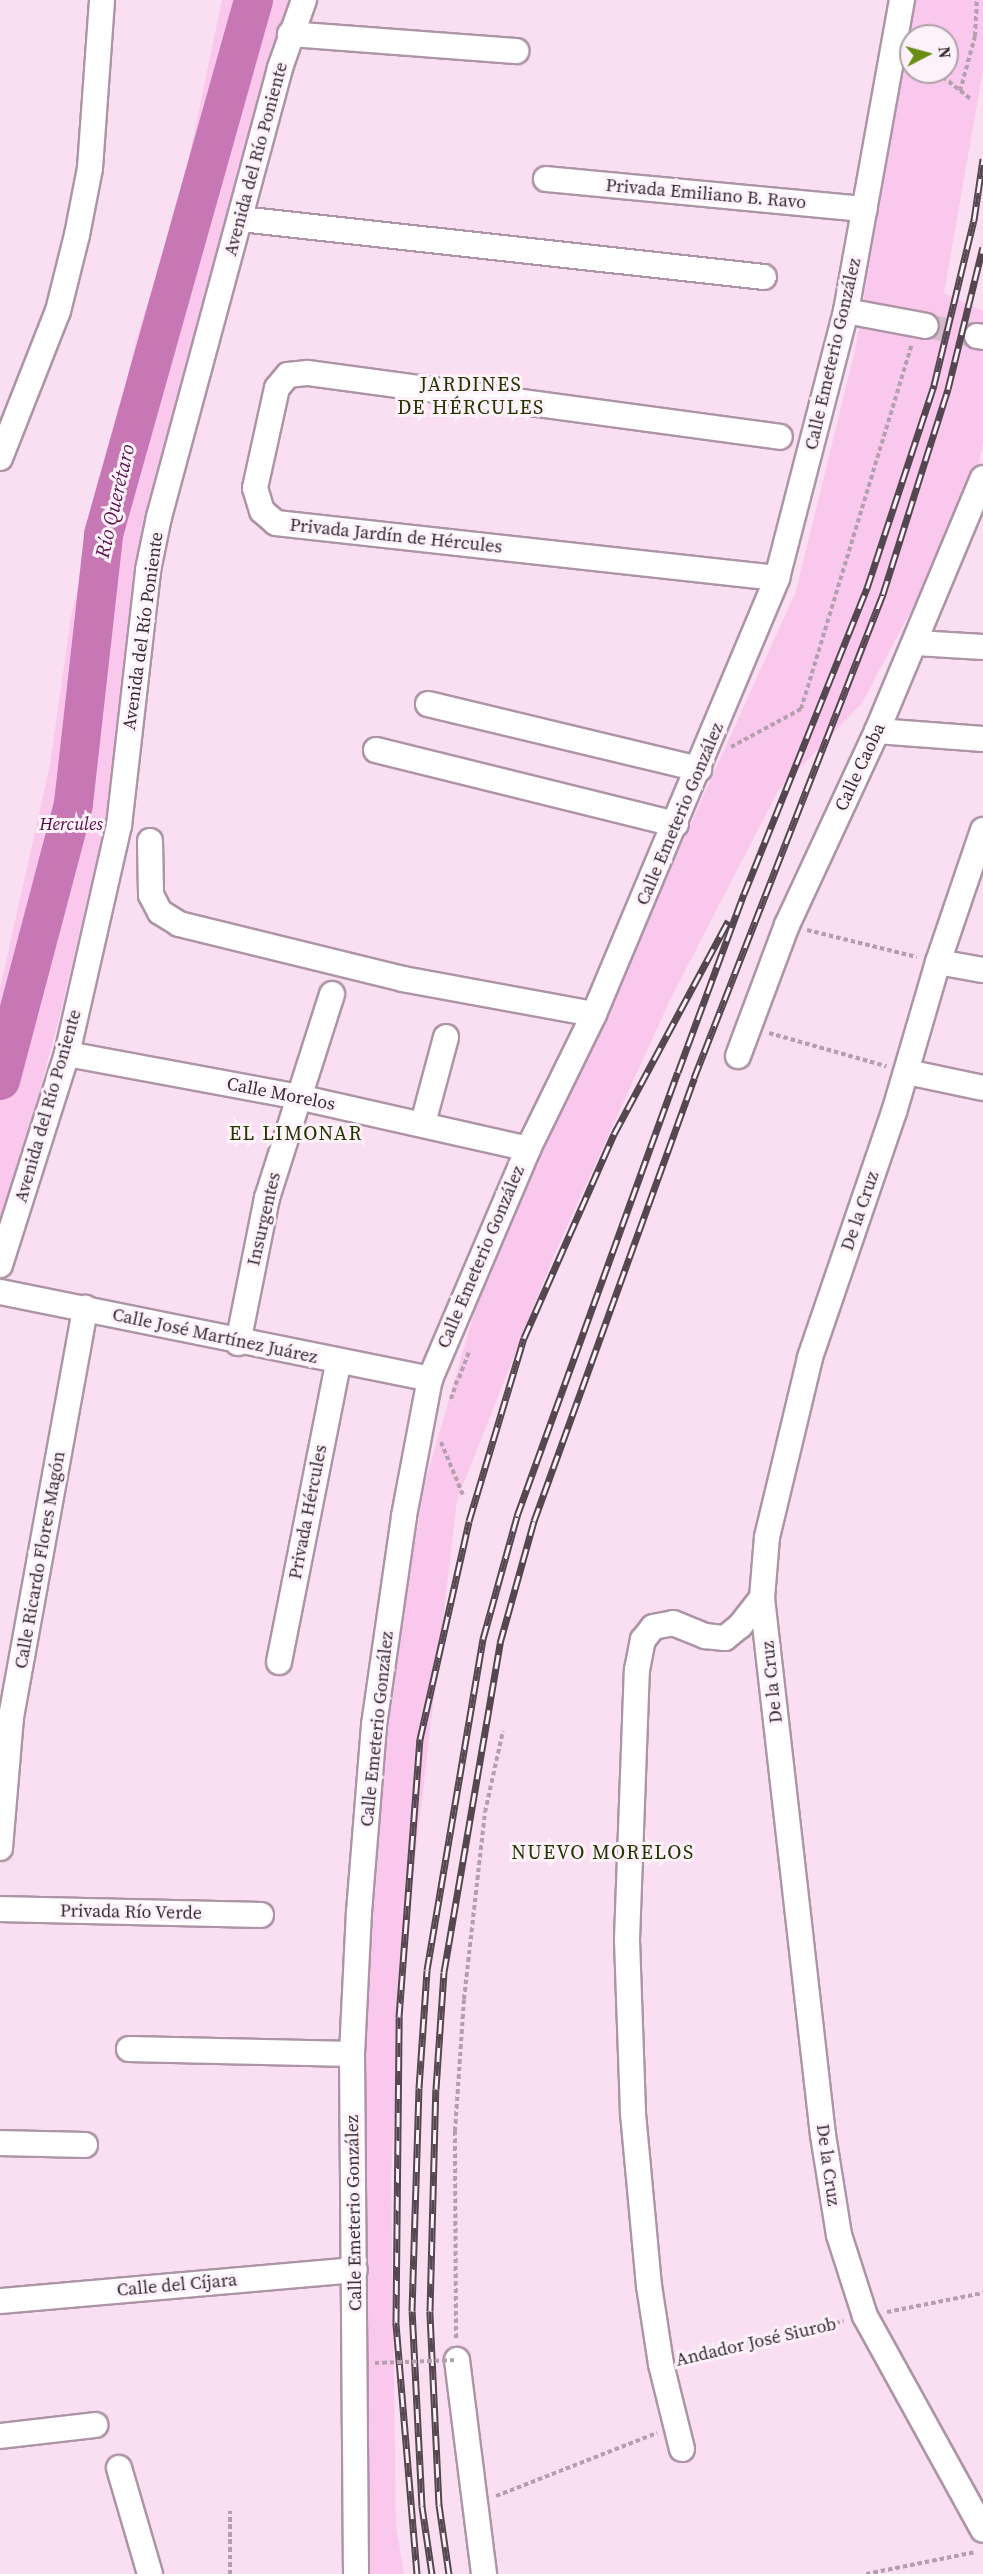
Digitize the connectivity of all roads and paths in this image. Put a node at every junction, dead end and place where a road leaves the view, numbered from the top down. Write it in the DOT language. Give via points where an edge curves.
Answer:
graph roads {
  1 [pos="102,0"];
  2 [pos="304,0"];
  3 [pos="902,0"];
  4 [pos="977,0"];
  5 [pos="290,34"];
  6 [pos="516,51"];
  7 [pos="952,84"];
  8 [pos="960,91"];
  9 [pos="972,100"];
  10 [pos="546,179"];
  11 [pos="865,209"];
  12 [pos="242,219"];
  13 [pos="764,277"];
  14 [pos="846,311"];
  15 [pos="920,331"];
  16 [pos="780,437"];
  17 [pos="0,458"];
  18 [pos="983,478"];
  19 [pos="777,578"];
  20 [pos="916,644"];
  21 [pos="983,647"];
  22 [pos="428,704"];
  23 [pos="877,731"];
  24 [pos="732,738"];
  25 [pos="983,739"];
  26 [pos="728,748"];
  27 [pos="376,750"];
  28 [pos="724,757"];
  29 [pos="699,769"];
  30 [pos="676,824"];
  31 [pos="983,830"];
  32 [pos="150,842"];
  33 [pos="787,926"];
  34 [pos="938,962"];
  35 [pos="983,970"];
  36 [pos="332,994"];
  37 [pos="594,1014"];
  38 [pos="748,1028"];
  39 [pos="446,1037"];
  40 [pos="67,1054"];
  41 [pos="738,1056"];
  42 [pos="907,1072"];
  43 [pos="983,1088"];
  44 [pos="298,1097"];
  45 [pos="423,1123"];
  46 [pos="528,1149"];
  47 [pos="0,1265"];
  48 [pos="0,1292"];
  49 [pos="85,1308"];
  50 [pos="238,1343"];
  51 [pos="469,1346"];
  52 [pos="338,1363"];
  53 [pos="430,1379"];
  54 [pos="448,1409"];
  55 [pos="437,1450"];
  56 [pos="463,1495"];
  57 [pos="762,1598"];
  58 [pos="279,1662"];
  59 [pos="503,1731"];
  60 [pos="0,1848"];
  61 [pos="0,1909"];
  62 [pos="261,1915"];
  63 [pos="129,2049"];
  64 [pos="352,2054"];
  65 [pos="0,2143"];
  66 [pos="85,2145"];
  67 [pos="355,2270"];
  68 [pos="983,2293"];
  69 [pos="0,2301"];
  70 [pos="865,2316"];
  71 [pos="457,2360"];
  72 [pos="375,2363"];
  73 [pos="661,2364"];
  74 [pos="95,2425"];
  75 [pos="674,2426"];
  76 [pos="0,2436"];
  77 [pos="682,2449"];
  78 [pos="119,2468"];
  79 [pos="473,2505"];
  80 [pos="230,2511"];
  81 [pos="983,2530"];
  82 [pos="983,2550"];
  83 [pos="150,2574"];
  84 [pos="230,2574"];
  85 [pos="356,2574"];
  86 [pos="484,2574"];
  87 [pos="866,2574"];
  1 -- 17 [label="street" via="90,168 77,235 58,311"];
  2 -- 5 [label="street, Avenida del Río Poniente"];
  3 -- 11 [label="street, Calle Emeterio González"];
  4 -- 8 [label="path" via="975,36"];
  5 -- 6 [label="street"];
  5 -- 12 [label="street, Avenida del Río Poniente"];
  7 -- 8 [label="path"];
  8 -- 9 [label="path"];
  10 -- 11 [label="street, Privada Emiliano B. Ravo"];
  11 -- 14 [label="street, Calle Emeterio González"];
  12 -- 13 [label="street"];
  12 -- 40 [label="street, Avenida del Río Poniente" via="159,517 148,570 119,826"];
  14 -- 15 [label="street"];
  14 -- 19 [label="street, Calle Emeterio González"];
  15 -- 26 [label="path" via="801,709"];
  16 -- 19 [label="street, Privada Jardín de Hércules" via="308,373 288,375 277,388 255,488 262,511 276,523"];
  18 -- 20 [label="street, Calle Caoba"];
  19 -- 29 [label="street, Calle Emeterio González"];
  20 -- 21 [label="street"];
  20 -- 23 [label="street, Calle Caoba"];
  22 -- 29 [label="street"];
  23 -- 25 [label="street"];
  23 -- 33 [label="street, Calle Caoba"];
  24 -- 26 [label="path"];
  26 -- 28 [label="path"];
  27 -- 30 [label="street"];
  29 -- 30 [label="street, Calle Emeterio González"];
  30 -- 37 [label="street, Calle Emeterio González"];
  31 -- 34 [label="street, De la Cruz"];
  32 -- 37 [label="street" via="151,896 160,912 178,924 403,979"];
  33 -- 34 [label="path"];
  33 -- 38 [label="street, Calle Caoba"];
  34 -- 35 [label="street"];
  34 -- 42 [label="street, De la Cruz"];
  36 -- 44 [label="street, Insurgentes"];
  37 -- 46 [label="street, Calle Emeterio González"];
  38 -- 41 [label="street, Calle Caoba"];
  38 -- 42 [label="path"];
  39 -- 45 [label="street"];
  40 -- 44 [label="street, Calle Morelos"];
  40 -- 47 [label="street, Avenida del Río Poniente"];
  42 -- 43 [label="street"];
  42 -- 57 [label="street, De la Cruz" via="810,1358 766,1537"];
  44 -- 45 [label="street, Calle Morelos"];
  44 -- 50 [label="street, Insurgentes" via="267,1198"];
  45 -- 46 [label="street, Calle Morelos"];
  46 -- 53 [label="street, Calle Emeterio González"];
  48 -- 49 [label="street, Calle José Martínez Juárez"];
  49 -- 50 [label="street, Calle José Martínez Juárez"];
  49 -- 60 [label="street, Calle Ricardo Flores Magón" via="11,1717"];
  50 -- 52 [label="street, Calle José Martínez Juárez"];
  51 -- 54 [label="path"];
  52 -- 53 [label="street, Calle José Martínez Juárez"];
  52 -- 58 [label="street, Privada Hércules"];
  53 -- 64 [label="street, Calle Emeterio González" via="404,1516 374,1725"];
  55 -- 56 [label="path" via="440,1439"];
  57 -- 70 [label="street, De la Cruz" via="823,2135 838,2235"];
  57 -- 73 [label="street" via="725,1638 705,1636 674,1623 653,1627 643,1640 637,1670 627,1939 632,2101 639,2212"];
  59 -- 71 [label="path" via="485,1812 464,1999 455,2131"];
  61 -- 62 [label="street, Privada Río Verde"];
  63 -- 64 [label="street"];
  64 -- 67 [label="street, Calle Emeterio González"];
  65 -- 66 [label="street"];
  67 -- 69 [label="street, Calle del Cíjara"];
  67 -- 85 [label="street, Calle Emeterio González"];
  68 -- 70 [label="path, Andador José Siurob"];
  70 -- 73 [label="path, Andador José Siurob"];
  70 -- 81 [label="street, De la Cruz"];
  71 -- 72 [label="path, bridge"];
  71 -- 79 [label="street"];
  73 -- 75 [label="street, Andador José Siurob"];
  74 -- 76 [label="street"];
  75 -- 77 [label="street, Andador José Siurob"];
  75 -- 79 [label="path"];
  78 -- 83 [label="street"];
  79 -- 86 [label="street"];
  80 -- 84 [label="path"];
  82 -- 87 [label="path"];
}
